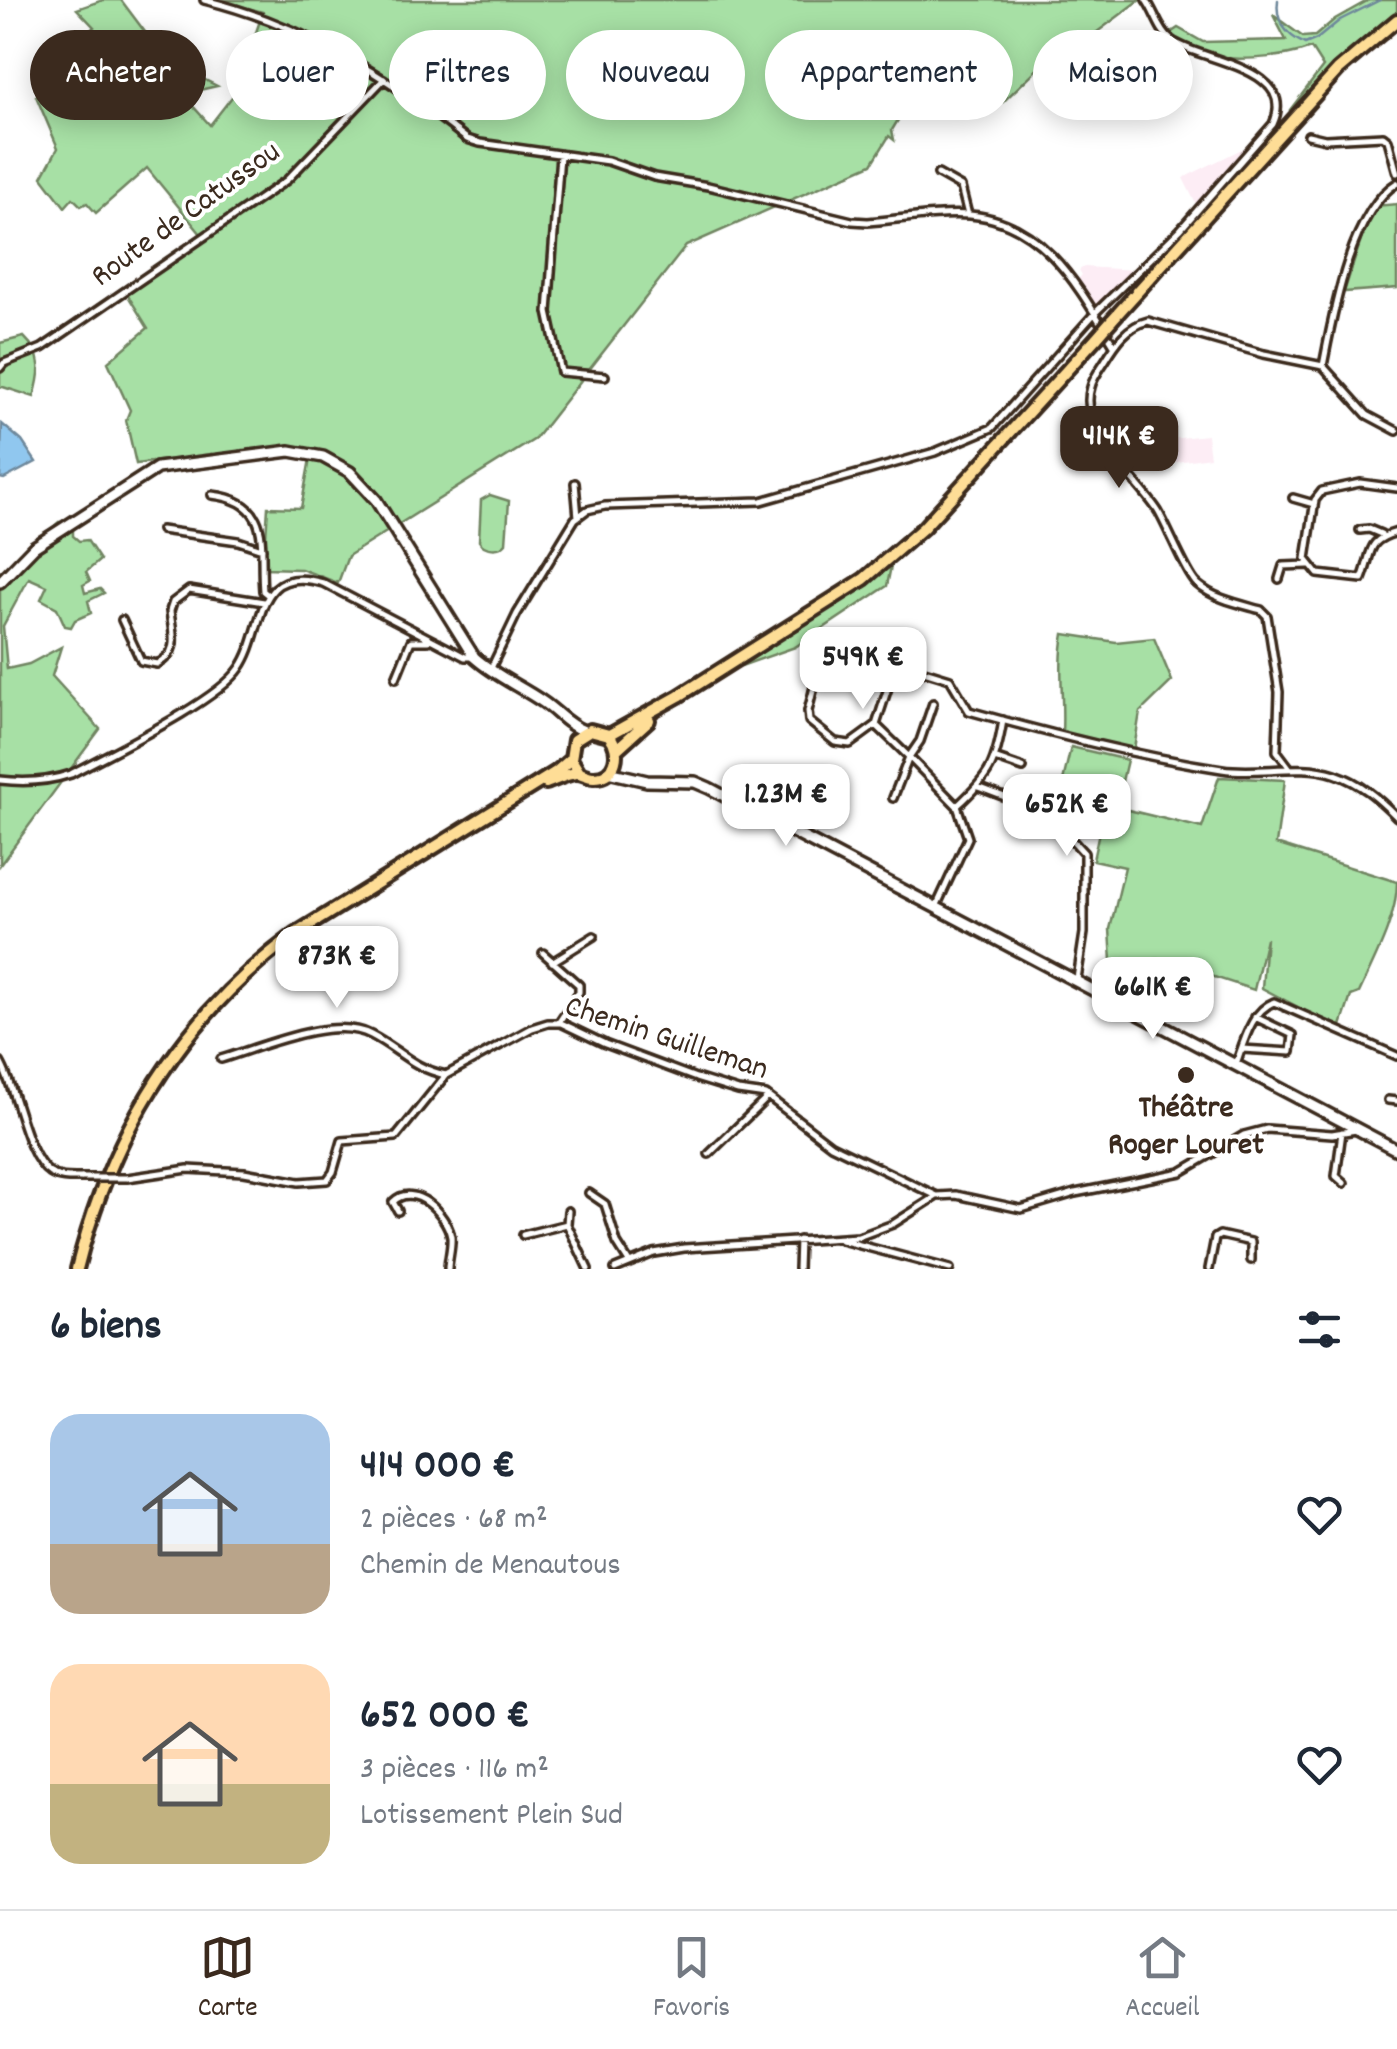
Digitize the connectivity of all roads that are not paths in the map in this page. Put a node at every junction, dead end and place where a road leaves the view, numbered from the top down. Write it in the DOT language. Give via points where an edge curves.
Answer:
graph roads {
  1 [pos="204,0"];
  2 [pos="1146,0"];
  3 [pos="1397,20"];
  4 [pos="384,79"];
  5 [pos="1308,135"];
  6 [pos="560,155"];
  7 [pos="1397,173"];
  8 [pos="938,174"];
  9 [pos="1397,183"];
  10 [pos="968,215"];
  11 [pos="1095,313"];
  12 [pos="1114,345"];
  13 [pos="1323,366"];
  14 [pos="0,368"];
  15 [pos="605,376"];
  16 [pos="1397,431"];
  17 [pos="575,483"];
  18 [pos="1397,488"];
  19 [pos="212,494"];
  20 [pos="1293,498"];
  21 [pos="1314,504"];
  22 [pos="578,517"];
  23 [pos="162,530"];
  24 [pos="1360,530"];
  25 [pos="1397,532"];
  26 [pos="1382,535"];
  27 [pos="262,549"];
  28 [pos="1308,565"];
  29 [pos="1279,579"];
  30 [pos="0,582"];
  31 [pos="268,595"];
  32 [pos="264,602"];
  33 [pos="122,620"];
  34 [pos="430,639"];
  35 [pos="872,655"];
  36 [pos="474,657"];
  37 [pos="896,663"];
  38 [pos="490,671"];
  39 [pos="818,672"];
  40 [pos="396,678"];
  41 [pos="532,695"];
  42 [pos="679,696"];
  43 [pos="933,703"];
  44 [pos="1003,720"];
  45 [pos="876,725"];
  46 [pos="584,732"];
  47 [pos="609,735"];
  48 [pos="571,746"];
  49 [pos="617,754"];
  50 [pos="909,757"];
  51 [pos="570,759"];
  52 [pos="997,759"];
  53 [pos="918,767"];
  54 [pos="1289,767"];
  55 [pos="1022,768"];
  56 [pos="904,771"];
  57 [pos="579,772"];
  58 [pos="608,772"];
  59 [pos="0,780"];
  60 [pos="647,781"];
  61 [pos="978,787"];
  62 [pos="524,791"];
  63 [pos="893,798"];
  64 [pos="957,806"];
  65 [pos="1397,817"];
  66 [pos="936,907"];
  67 [pos="594,936"];
  68 [pos="543,953"];
  69 [pos="552,962"];
  70 [pos="1077,980"];
  71 [pos="1255,1017"];
  72 [pos="558,1023"];
  73 [pos="1242,1049"];
  74 [pos="1397,1056"];
  75 [pos="221,1059"];
  76 [pos="0,1062"];
  77 [pos="1236,1064"];
  78 [pos="446,1076"];
  79 [pos="769,1096"];
  80 [pos="1388,1100"];
  81 [pos="1397,1102"];
  82 [pos="1358,1129"];
  83 [pos="1342,1132"];
  84 [pos="1397,1150"];
  85 [pos="709,1154"];
  86 [pos="1344,1184"];
  87 [pos="589,1192"];
  88 [pos="937,1196"];
  89 [pos="568,1210"];
  90 [pos="398,1211"];
  91 [pos="567,1224"];
  92 [pos="523,1234"];
  93 [pos="799,1240"];
  94 [pos="838,1240"];
  95 [pos="1250,1260"];
  96 [pos="629,1262"];
  97 [pos="77,1269"];
  98 [pos="448,1269"];
  99 [pos="588,1269"];
  100 [pos="615,1269"];
  101 [pos="798,1269"];
  102 [pos="950,1269"];
  103 [pos="1210,1269"];
  1 -- 4 [label="street" via="275,21"];
  2 -- 11 [label="street" via="1174,43 1194,55 1230,61 1266,84 1278,115 1180,230"];
  3 -- 42 [label="main road, bridge" via="1338,70 923,528 864,578"];
  4 -- 6 [label="street" via="466,139"];
  4 -- 14 [label="street, Route de Catussou" via="287,180 42,348"];
  5 -- 7 [label="street" via="1383,136"];
  6 -- 10 [label="street" via="608,160 654,177 852,220"];
  6 -- 15 [label="street" via="548,322 561,372"];
  8 -- 10 [label="street" via="961,187"];
  9 -- 13 [label="street" via="1365,216"];
  10 -- 11 [label="street" via="1012,225 1034,238"];
  11 -- 12 [label="street"];
  11 -- 22 [label="street" via="992,428 974,438 762,500 605,506"];
  12 -- 13 [label="street" via="1148,320"];
  12 -- 54 [label="street" via="1091,384 1090,411 1108,450 1153,502 1194,581 1266,616 1280,692 1277,752"];
  13 -- 16 [label="street" via="1367,415"];
  17 -- 22 [label="street"];
  18 -- 21 [label="street" via="1334,486"];
  19 -- 27 [label="street" via="252,510"];
  20 -- 21 [label="street"];
  21 -- 28 [label="street"];
  22 -- 38 [label="street"];
  23 -- 27 [label="street"];
  24 -- 26 [label="street"];
  25 -- 26 [label="street"];
  26 -- 28 [label="street" via="1362,578 1318,574"];
  27 -- 31 [label="street"];
  28 -- 29 [label="street" via="1282,566"];
  30 -- 36 [label="main road" via="34,547 158,468 290,451 323,457 350,472 376,500"];
  31 -- 32 [label="street"];
  31 -- 34 [label="street" via="279,585 309,579"];
  32 -- 33 [label="street" via="182,593 170,611 171,654 158,664 136,655"];
  32 -- 59 [label="street" via="247,655 217,690 71,774 24,783"];
  34 -- 36 [label="street"];
  34 -- 40 [label="street" via="412,640"];
  35 -- 37 [label="street"];
  36 -- 38 [label="main road"];
  37 -- 44 [label="street" via="950,679 970,711"];
  37 -- 45 [label="street"];
  38 -- 41 [label="main road"];
  39 -- 45 [label="street" via="810,721 841,744 856,742"];
  41 -- 46 [label="main road"];
  41 -- 48 [label="main road"];
  42 -- 47 [label="main road"];
  42 -- 49 [label="main road" via="627,737"];
  43 -- 50 [label="street"];
  44 -- 52 [label="street"];
  44 -- 54 [label="street" via="1227,770"];
  45 -- 50 [label="street"];
  46 -- 47 [label="main road"];
  46 -- 48 [label="main road"];
  47 -- 49 [label="main road"];
  48 -- 51 [label="main road"];
  49 -- 58 [label="main road"];
  49 -- 60 [label="main road"];
  50 -- 53 [label="street"];
  50 -- 56 [label="street"];
  51 -- 57 [label="main road"];
  51 -- 62 [label="main road"];
  52 -- 55 [label="street"];
  52 -- 61 [label="street"];
  53 -- 56 [label="street"];
  53 -- 64 [label="street"];
  54 -- 65 [label="street" via="1350,780"];
  56 -- 63 [label="street"];
  57 -- 58 [label="main road"];
  57 -- 62 [label="main road"];
  58 -- 60 [label="main road"];
  60 -- 66 [label="main road" via="696,782"];
  61 -- 64 [label="street"];
  61 -- 70 [label="street" via="1060,827 1084,853"];
  62 -- 97 [label="main road" via="310,924 217,1002 165,1066 125,1132"];
  64 -- 66 [label="street" via="967,843"];
  66 -- 70 [label="main road"];
  67 -- 69 [label="street"];
  68 -- 69 [label="street"];
  69 -- 72 [label="street" via="579,986"];
  70 -- 77 [label="main road"];
  71 -- 73 [label="street"];
  71 -- 73 [label="street" via="1293,1034 1290,1052"];
  71 -- 74 [label="street" via="1274,1002"];
  72 -- 78 [label="street, Chemin Guilleman" via="532,1028"];
  72 -- 79 [label="street, Chemin Guilleman" via="710,1083"];
  73 -- 77 [label="street"];
  75 -- 78 [label="street" via="314,1032 357,1028 423,1070"];
  76 -- 78 [label="street, Chemin Guilleman, bridge" via="42,1166 65,1178 188,1169 328,1180 342,1141 396,1137"];
  77 -- 82 [label="main road"];
  79 -- 85 [label="street"];
  79 -- 88 [label="street, Chemin Guilleman" via="831,1145"];
  80 -- 81 [label="street"];
  82 -- 83 [label="street, Chemin Guilleman"];
  82 -- 84 [label="main road"];
  83 -- 86 [label="street" via="1336,1176"];
  83 -- 88 [label="street, Chemin Guilleman" via="1256,1131 1181,1172 1022,1209"];
  87 -- 96 [label="street" via="605,1204"];
  88 -- 94 [label="street" via="893,1224"];
  89 -- 91 [label="street"];
  90 -- 98 [label="street" via="393,1202 402,1196 431,1204 452,1239"];
  91 -- 92 [label="street"];
  91 -- 99 [label="street"];
  93 -- 94 [label="street"];
  93 -- 96 [label="street" via="684,1248"];
  93 -- 101 [label="street"];
  94 -- 102 [label="street"];
  95 -- 103 [label="street" via="1251,1242 1220,1235"];
  96 -- 100 [label="street"];
}
